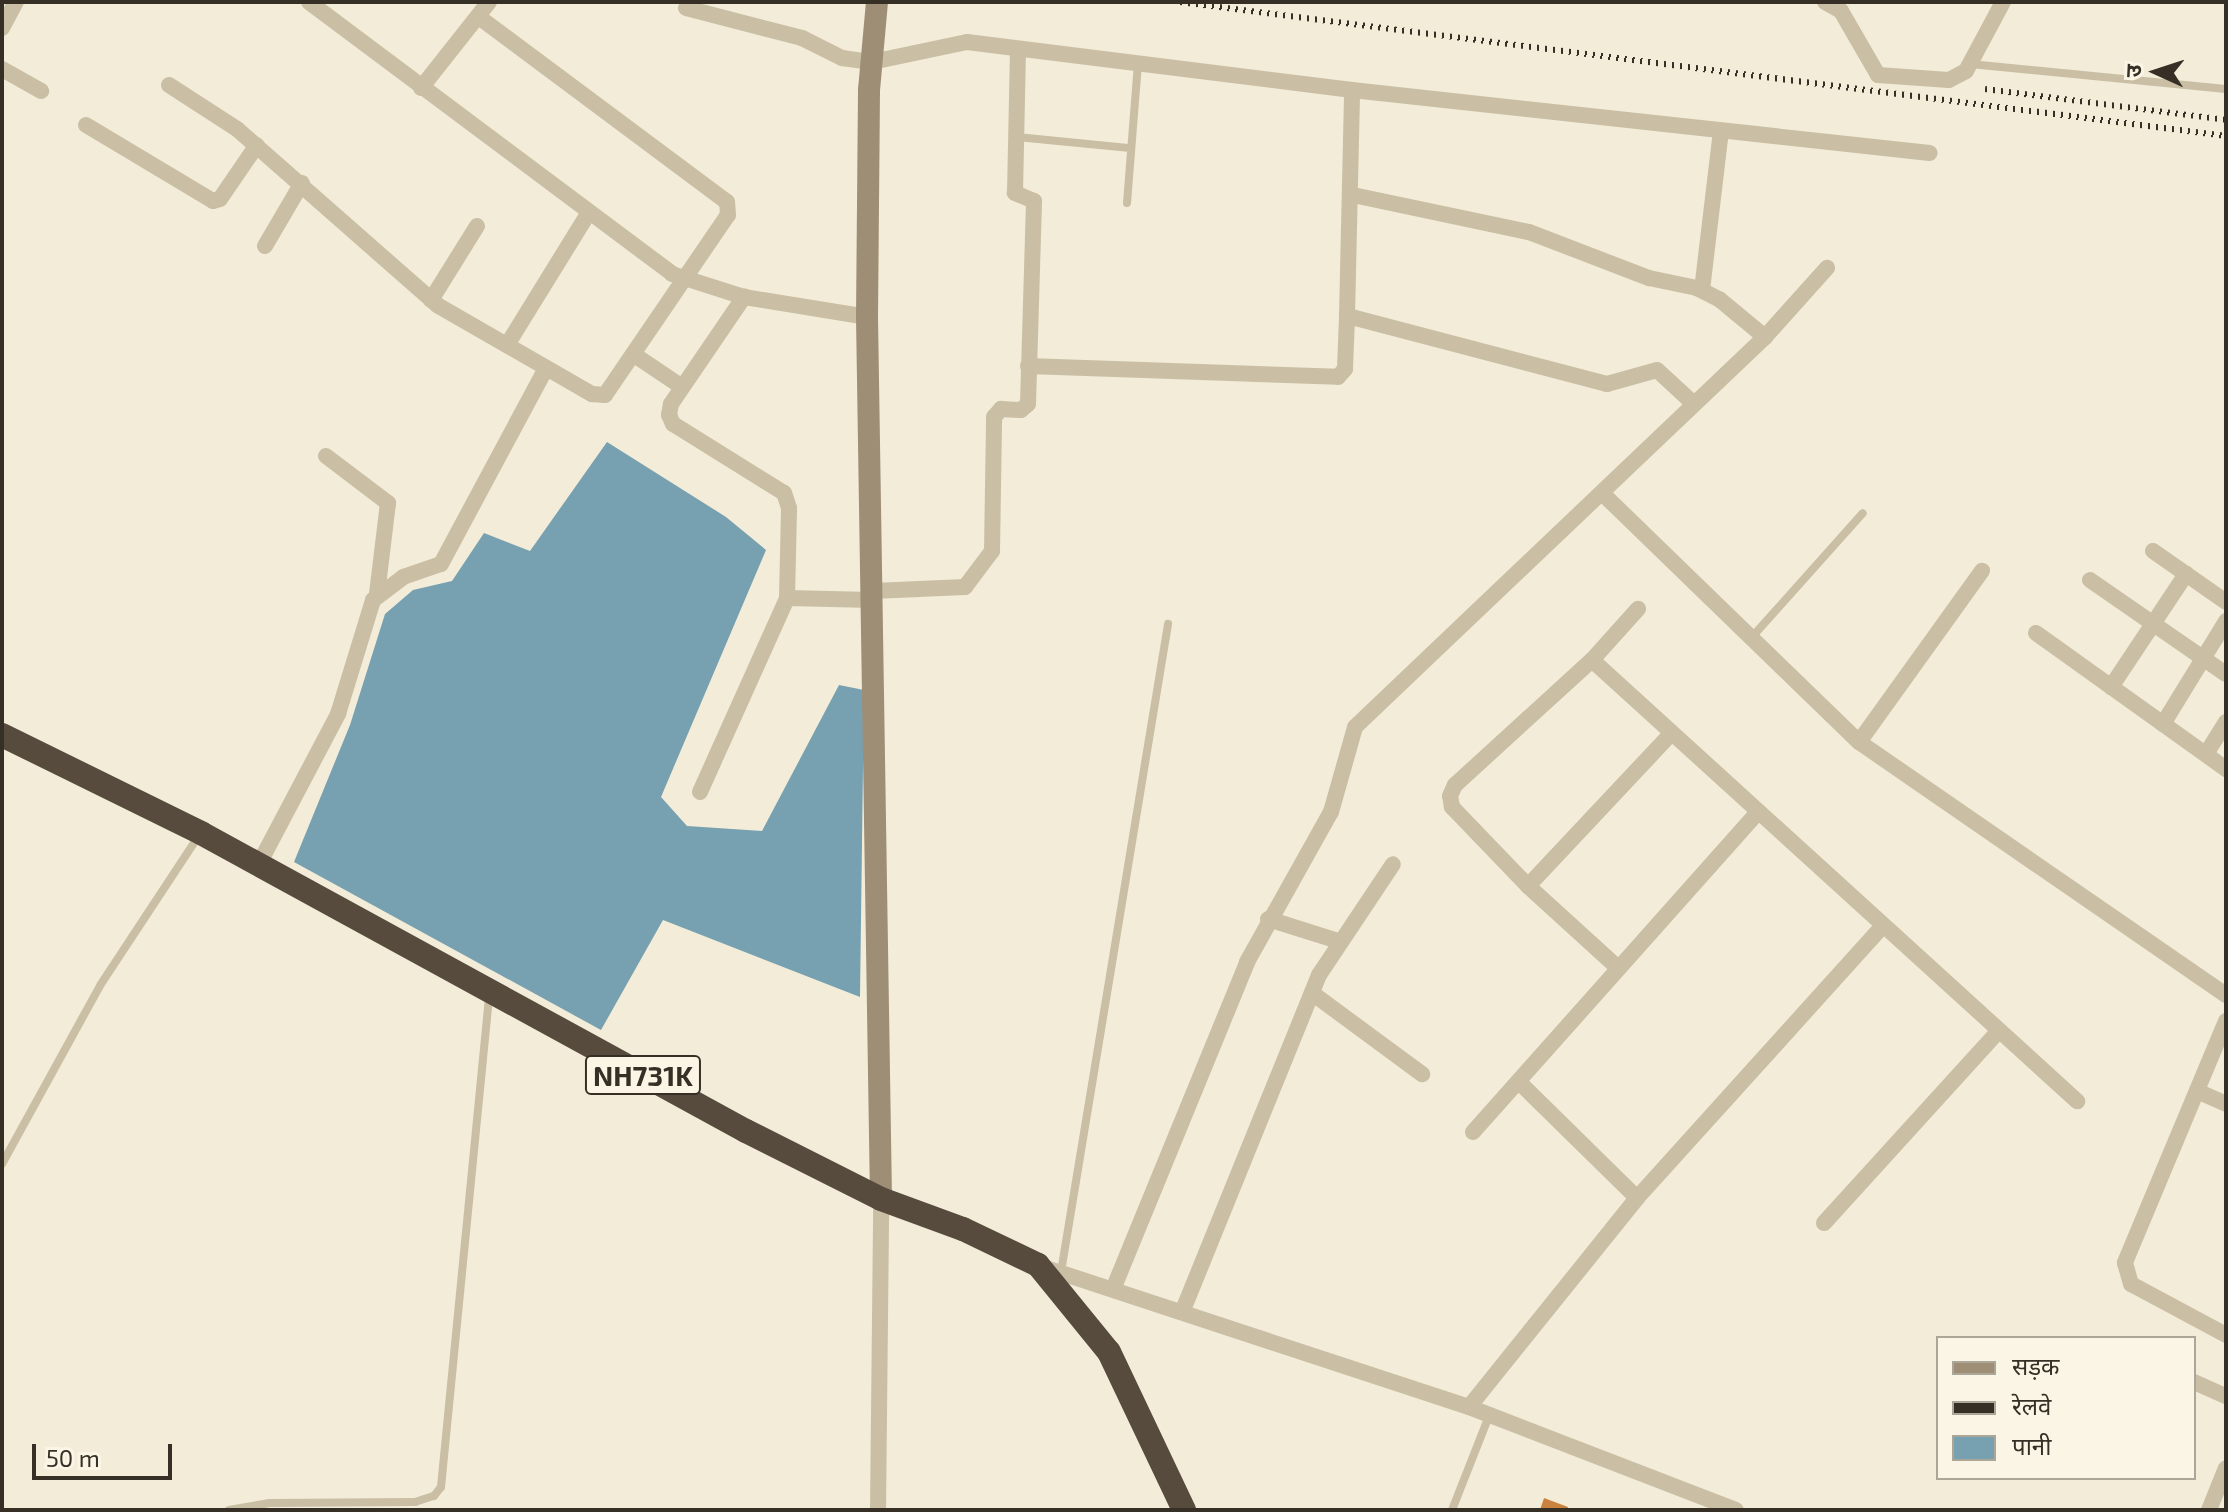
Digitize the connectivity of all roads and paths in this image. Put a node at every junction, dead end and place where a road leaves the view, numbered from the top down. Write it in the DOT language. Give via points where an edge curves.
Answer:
graph roads {
  1 [pos="16,2"];
  2 [pos="309,2"];
  3 [pos="489,2"];
  4 [pos="877,2"];
  5 [pos="1825,2"];
  6 [pos="2003,2"];
  7 [pos="686,8"];
  8 [pos="479,17"];
  9 [pos="2,28"];
  10 [pos="1018,49"];
  11 [pos="872,62"];
  12 [pos="1138,63"];
  13 [pos="1970,64"];
  14 [pos="2,69"];
  15 [pos="169,85"];
  16 [pos="421,88"];
  17 [pos="2226,89"];
  18 [pos="1352,90"];
  19 [pos="41,91"];
  20 [pos="86,125"];
  21 [pos="1721,131"];
  22 [pos="1017,137"];
  23 [pos="257,145"];
  24 [pos="1130,148"];
  25 [pos="1930,153"];
  26 [pos="302,183"];
  27 [pos="1353,195"];
  28 [pos="1127,203"];
  29 [pos="588,214"];
  30 [pos="477,226"];
  31 [pos="265,246"];
  32 [pos="1827,268"];
  33 [pos="683,280"];
  34 [pos="1702,290"];
  35 [pos="744,297"];
  36 [pos="431,300"];
  37 [pos="1347,316"];
  38 [pos="867,317"];
  39 [pos="1765,337"];
  40 [pos="507,345"];
  41 [pos="633,354"];
  42 [pos="1028,366"];
  43 [pos="546,368"];
  44 [pos="682,387"];
  45 [pos="1694,404"];
  46 [pos="326,456"];
  47 [pos="1603,494"];
  48 [pos="1863,513"];
  49 [pos="2153,551"];
  50 [pos="1982,571"];
  51 [pos="2186,574"];
  52 [pos="2090,580"];
  53 [pos="377,594"];
  54 [pos="873,596"];
  55 [pos="787,598"];
  56 [pos="2226,602"];
  57 [pos="1638,609"];
  58 [pos="2226,621"];
  59 [pos="1168,624"];
  60 [pos="2154,625"];
  61 [pos="2036,633"];
  62 [pos="1751,638"];
  63 [pos="2203,658"];
  64 [pos="1592,660"];
  65 [pos="2226,674"];
  66 [pos="2111,687"];
  67 [pos="2226,722"];
  68 [pos="2163,724"];
  69 [pos="2,735"];
  70 [pos="1670,735"];
  71 [pos="1859,742"];
  72 [pos="2206,754"];
  73 [pos="2226,769"];
  74 [pos="700,792"];
  75 [pos="1758,812"];
  76 [pos="201,833"];
  77 [pos="259,864"];
  78 [pos="1393,864"];
  79 [pos="1528,886"];
  80 [pos="1268,919"];
  81 [pos="1883,926"];
  82 [pos="1338,941"];
  83 [pos="1617,967"];
  84 [pos="489,991"];
  85 [pos="1312,993"];
  86 [pos="2226,995"];
  87 [pos="2226,1021"];
  88 [pos="1999,1031"];
  89 [pos="1422,1074"];
  90 [pos="1519,1082"];
  91 [pos="2197,1091"];
  92 [pos="2077,1101"];
  93 [pos="2226,1104"];
  94 [pos="1473,1132"];
  95 [pos="2,1164"];
  96 [pos="1637,1198"];
  97 [pos="881,1199"];
  98 [pos="1824,1223"];
  99 [pos="1050,1269"];
  100 [pos="1114,1287"];
  101 [pos="1183,1310"];
  102 [pos="2226,1335"];
  103 [pos="2196,1383"];
  104 [pos="2226,1396"];
  105 [pos="1469,1407"];
  106 [pos="1489,1416"];
  107 [pos="2226,1468"];
  108 [pos="229,1510"];
  109 [pos="878,1510"];
  110 [pos="1184,1510"];
  111 [pos="1452,1510"];
  112 [pos="1736,1510"];
  113 [pos="2209,1510"];
  1 -- 9 [label="street"];
  2 -- 16 [label="street"];
  3 -- 8 [label="street"];
  4 -- 11 [label="street"];
  5 -- 13 [label="street" via="1841,11 1878,75 1949,80"];
  6 -- 13 [label="street"];
  7 -- 11 [label="street" via="802,38 842,58"];
  8 -- 16 [label="street"];
  8 -- 33 [label="street" via="727,202 728,215"];
  10 -- 11 [label="street" via="951,43"];
  10 -- 12 [label="street"];
  10 -- 22 [label="street"];
  11 -- 38 [label="street"];
  12 -- 18 [label="street"];
  12 -- 24 [label="lane"];
  13 -- 17 [label="lane"];
  14 -- 19 [label="street"];
  15 -- 23 [label="street"];
  16 -- 29 [label="street"];
  18 -- 21 [label="street"];
  18 -- 27 [label="street"];
  20 -- 23 [label="street" via="213,201 220,199"];
  21 -- 25 [label="street"];
  21 -- 34 [label="street"];
  22 -- 24 [label="lane"];
  22 -- 42 [label="street" via="1015,193 1034,201"];
  23 -- 26 [label="street"];
  24 -- 28 [label="lane"];
  26 -- 31 [label="street"];
  26 -- 36 [label="street"];
  27 -- 34 [label="street" via="1529,232 1649,278"];
  27 -- 37 [label="street"];
  29 -- 33 [label="street"];
  29 -- 40 [label="street"];
  30 -- 36 [label="street"];
  32 -- 39 [label="street"];
  33 -- 35 [label="street"];
  33 -- 41 [label="street"];
  34 -- 39 [label="street"];
  35 -- 38 [label="street"];
  35 -- 44 [label="street"];
  36 -- 40 [label="street"];
  37 -- 42 [label="street" via="1345,369 1338,377"];
  37 -- 45 [label="street" via="1607,384 1657,370"];
  38 -- 54 [label="street"];
  39 -- 45 [label="street"];
  40 -- 43 [label="street"];
  41 -- 43 [label="street" via="605,395"];
  41 -- 44 [label="street"];
  42 -- 54 [label="street" via="1025,408 1001,409 994,417 993,543 981,569 965,587"];
  43 -- 53 [label="street" via="441,564 410,573"];
  44 -- 55 [label="street" via="671,404 673,424 788,500"];
  45 -- 47 [label="street"];
  46 -- 53 [label="street" via="388,503"];
  47 -- 62 [label="street"];
  47 -- 80 [label="street" via="1355,727 1331,812"];
  48 -- 62 [label="lane"];
  49 -- 51 [label="street"];
  50 -- 71 [label="street"];
  51 -- 56 [label="street"];
  51 -- 60 [label="street"];
  52 -- 60 [label="street"];
  53 -- 77 [label="street" via="331,732"];
  54 -- 55 [label="street"];
  54 -- 97 [label="street"];
  55 -- 74 [label="street"];
  57 -- 64 [label="street"];
  58 -- 63 [label="street"];
  59 -- 99 [label="lane"];
  60 -- 63 [label="street"];
  60 -- 66 [label="street"];
  61 -- 66 [label="street"];
  62 -- 71 [label="street"];
  63 -- 65 [label="street"];
  63 -- 68 [label="street"];
  64 -- 70 [label="street"];
  64 -- 79 [label="street" via="1455,785 1450,796 1452,807"];
  66 -- 68 [label="street"];
  67 -- 72 [label="street"];
  68 -- 72 [label="street"];
  69 -- 76 [label="highway, NH731K"];
  70 -- 75 [label="street"];
  70 -- 79 [label="street"];
  71 -- 86 [label="street"];
  72 -- 73 [label="street"];
  75 -- 81 [label="street"];
  75 -- 83 [label="street"];
  76 -- 77 [label="highway, NH731K"];
  76 -- 95 [label="lane" via="109,971"];
  77 -- 84 [label="highway, NH731K"];
  78 -- 82 [label="street"];
  79 -- 83 [label="street"];
  80 -- 82 [label="street"];
  80 -- 100 [label="street"];
  81 -- 88 [label="street"];
  81 -- 96 [label="street"];
  82 -- 85 [label="street"];
  83 -- 90 [label="street"];
  84 -- 97 [label="highway, NH731K"];
  84 -- 108 [label="lane" via="441,1487 415,1502 269,1503"];
  85 -- 89 [label="street"];
  85 -- 101 [label="street"];
  87 -- 91 [label="street"];
  88 -- 92 [label="street"];
  88 -- 98 [label="street"];
  90 -- 94 [label="street"];
  90 -- 96 [label="street"];
  91 -- 93 [label="street"];
  91 -- 102 [label="street" via="2125,1263 2125,1274 2131,1284"];
  96 -- 105 [label="street"];
  97 -- 99 [label="highway, NH731K"];
  97 -- 109 [label="street"];
  99 -- 100 [label="street"];
  99 -- 110 [label="highway, NH731K" via="1109,1352"];
  100 -- 101 [label="street"];
  101 -- 105 [label="street" via="1270,1346"];
  103 -- 104 [label="street"];
  105 -- 106 [label="street"];
  106 -- 111 [label="lane"];
  106 -- 112 [label="street"];
  107 -- 113 [label="street"];
}
